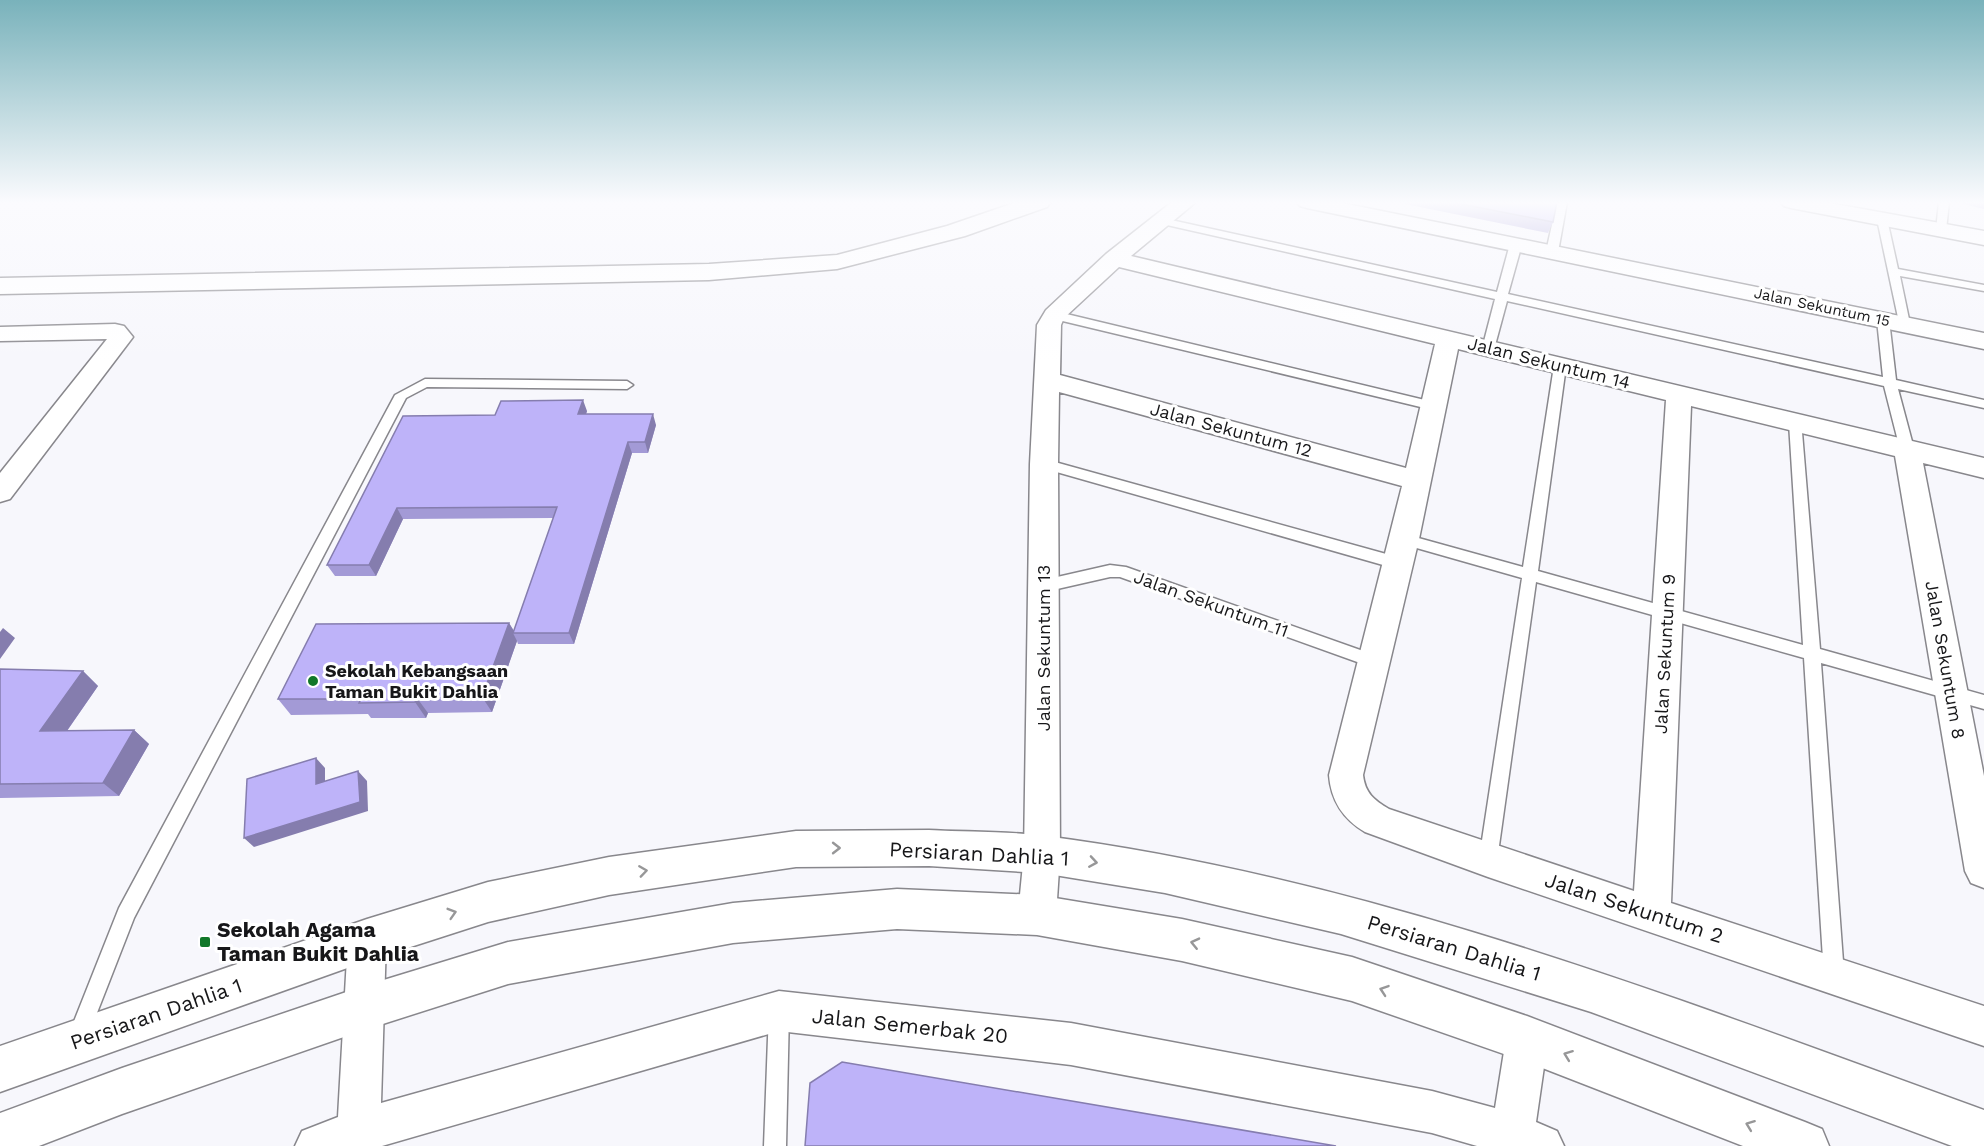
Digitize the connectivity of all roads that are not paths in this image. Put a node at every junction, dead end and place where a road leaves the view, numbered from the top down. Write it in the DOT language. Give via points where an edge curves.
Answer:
graph roads {
  1 [pos="862,255"];
  2 [pos="1118,255"];
  3 [pos="1316,255"];
  4 [pos="1513,255"];
  5 [pos="1569,255"];
  6 [pos="1889,255"];
  7 [pos="1114,259"];
  8 [pos="1892,271"];
  9 [pos="0,286"];
  10 [pos="1984,288"];
  11 [pos="1502,297"];
  12 [pos="1054,315"];
  13 [pos="1893,322"];
  14 [pos="0,334"];
  15 [pos="1448,339"];
  16 [pos="1984,341"];
  17 [pos="1488,349"];
  18 [pos="1560,366"];
  19 [pos="1047,381"];
  20 [pos="1890,383"];
  21 [pos="627,385"];
  22 [pos="1679,395"];
  23 [pos="1984,404"];
  24 [pos="1433,406"];
  25 [pos="1796,423"];
  26 [pos="1906,449"];
  27 [pos="1044,464"];
  28 [pos="1984,468"];
  29 [pos="1416,480"];
  30 [pos="0,492"];
  31 [pos="1400,551"];
  32 [pos="1530,574"];
  33 [pos="1044,586"];
  34 [pos="1668,613"];
  35 [pos="1812,654"];
  36 [pos="1374,662"];
  37 [pos="1951,693"];
  38 [pos="1984,702"];
  39 [pos="1042,854"];
  40 [pos="1488,860"];
  41 [pos="1984,871"];
  42 [pos="1652,914"];
  43 [pos="1037,915"];
  44 [pos="367,940"];
  45 [pos="1834,975"];
  46 [pos="363,1008"];
  47 [pos="779,1011"];
  48 [pos="1984,1026"];
  49 [pos="1527,1039"];
  50 [pos="76,1042"];
  51 [pos="0,1069"];
  52 [pos="359,1131"];
  53 [pos="1984,1134"];
  54 [pos="0,1137"];
  55 [pos="1522,1142"];
  56 [pos="317,1146"];
  57 [pos="775,1146"];
  58 [pos="1805,1146"];
  1 -- 9 [label="street" via="837,262 709,272"];
  2 -- 7 [label="street"];
  3 -- 11 [label="lane"];
  4 -- 11 [label="lane"];
  5 -- 13 [label="street, Jalan Sekuntum 15"];
  6 -- 8 [label="lane"];
  7 -- 12 [label="street"];
  7 -- 15 [label="street, Jalan Sekuntum 14"];
  8 -- 10 [label="lane"];
  8 -- 13 [label="lane"];
  11 -- 17 [label="lane"];
  11 -- 20 [label="lane"];
  12 -- 19 [label="street, Jalan Sekuntum 13" via="1049,325"];
  12 -- 24 [label="lane"];
  13 -- 16 [label="street, Jalan Sekuntum 15"];
  13 -- 20 [label="lane"];
  14 -- 30 [label="street" via="115,332 122,337"];
  15 -- 17 [label="street, Jalan Sekuntum 14"];
  15 -- 24 [label="street"];
  17 -- 18 [label="street, Jalan Sekuntum 14"];
  18 -- 22 [label="street, Jalan Sekuntum 14"];
  18 -- 32 [label="lane"];
  19 -- 27 [label="street, Jalan Sekuntum 13"];
  19 -- 29 [label="street, Jalan Sekuntum 12"];
  20 -- 23 [label="lane"];
  20 -- 26 [label="lane"];
  21 -- 50 [label="lane" via="425,383 401,395 126,914"];
  22 -- 25 [label="street, Jalan Sekuntum 14"];
  22 -- 34 [label="street, Jalan Sekuntum 9"];
  24 -- 29 [label="street"];
  25 -- 26 [label="street, Jalan Sekuntum 14"];
  25 -- 35 [label="lane"];
  26 -- 28 [label="street, Jalan Sekuntum 14"];
  26 -- 37 [label="street, Jalan Sekuntum 8"];
  27 -- 31 [label="lane"];
  27 -- 33 [label="street, Jalan Sekuntum 13"];
  29 -- 31 [label="street"];
  31 -- 32 [label="lane"];
  31 -- 36 [label="street"];
  32 -- 34 [label="lane"];
  32 -- 40 [label="lane"];
  33 -- 36 [label="lane, Jalan Sekuntum 11" via="1120,571"];
  33 -- 39 [label="street, Jalan Sekuntum 13"];
  34 -- 35 [label="lane"];
  34 -- 42 [label="street, Jalan Sekuntum 9"];
  35 -- 37 [label="lane"];
  35 -- 45 [label="lane"];
  36 -- 40 [label="street, Jalan Sekuntum 2" via="1346,776 1352,802 1378,821"];
  37 -- 38 [label="lane"];
  37 -- 41 [label="street, Jalan Sekuntum 8"];
  39 -- 43 [label="street, Jalan Sekuntum 13"];
  44 -- 39 [label="street, Persiaran Dahlia 1, one-way" via="488,902 609,876 796,849 929,848"];
  39 -- 53 [label="street, Persiaran Dahlia 1, one-way" via="1165,874 1341,914 1591,990"];
  40 -- 42 [label="street, Jalan Sekuntum 2"];
  42 -- 45 [label="street, Jalan Sekuntum 2"];
  43 -- 46 [label="street" via="897,909 733,923 508,963"];
  49 -- 43 [label="street, one-way" via="1352,979 1182,940"];
  44 -- 46 [label="street"];
  44 -- 50 [label="street, Persiaran Dahlia 1"];
  45 -- 48 [label="street, Jalan Sekuntum 2"];
  46 -- 52 [label="street"];
  46 -- 54 [label="street"];
  47 -- 52 [label="street, Jalan Semerbak 20"];
  47 -- 55 [label="street, Jalan Semerbak 20" via="1071,1044 1432,1112"];
  47 -- 57 [label="lane"];
  49 -- 55 [label="street"];
  58 -- 49 [label="street, one-way"];
  50 -- 51 [label="street, Persiaran Dahlia 1"];
  52 -- 56 [label="street, Jalan Semerbak 20"];
}
